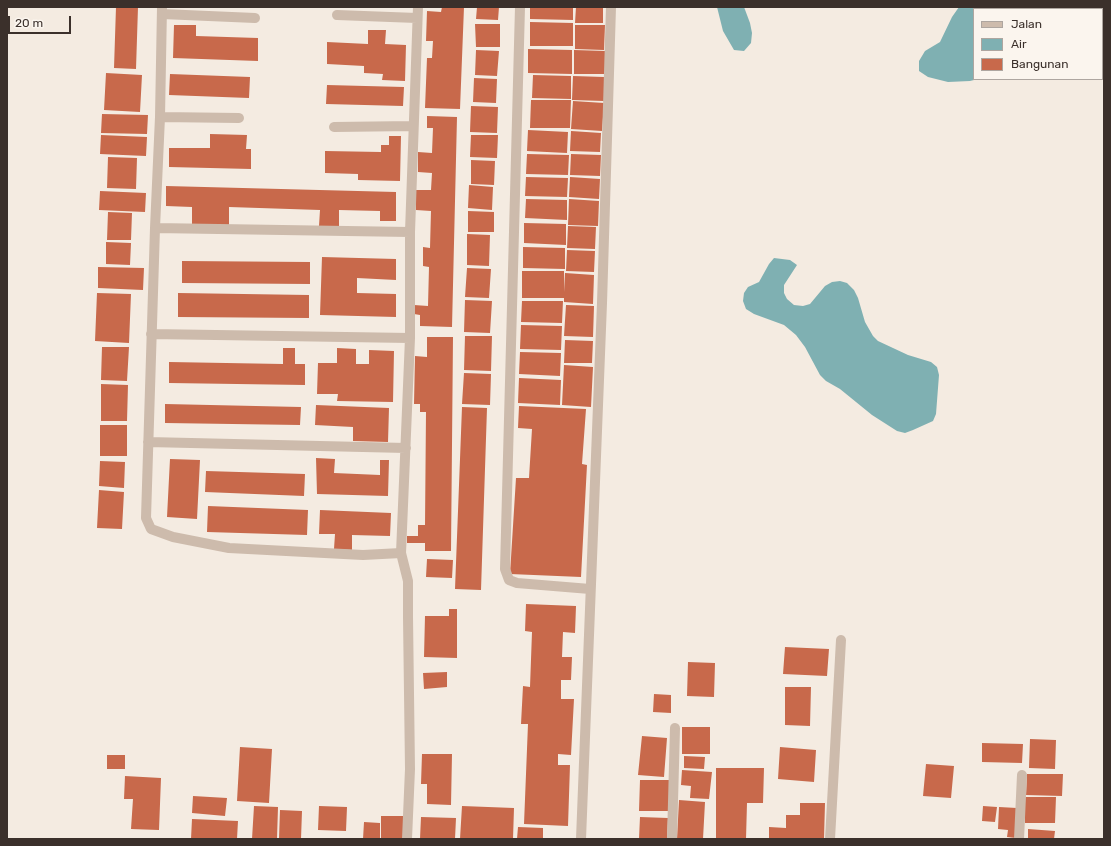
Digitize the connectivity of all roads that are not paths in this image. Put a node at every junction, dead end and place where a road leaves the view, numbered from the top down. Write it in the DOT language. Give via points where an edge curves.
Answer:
graph roads {
  1 [pos="418,7"];
  2 [pos="520,7"];
  3 [pos="611,7"];
  4 [pos="162,10"];
  5 [pos="336,15"];
  6 [pos="255,18"];
  7 [pos="417,18"];
  8 [pos="160,117"];
  9 [pos="239,118"];
  10 [pos="413,126"];
  11 [pos="334,127"];
  12 [pos="155,228"];
  13 [pos="410,232"];
  14 [pos="151,334"];
  15 [pos="410,338"];
  16 [pos="148,442"];
  17 [pos="406,448"];
  18 [pos="401,553"];
  19 [pos="590,589"];
  20 [pos="841,640"];
  21 [pos="675,728"];
  22 [pos="1022,775"];
  23 [pos="407,839"];
  24 [pos="581,839"];
  25 [pos="672,839"];
  26 [pos="830,839"];
  27 [pos="1019,839"];
  1 -- 7 [label="street"];
  2 -- 19 [label="street" via="505,568 509,580 517,583"];
  3 -- 19 [label="street"];
  4 -- 6 [label="street"];
  4 -- 8 [label="street"];
  5 -- 7 [label="street"];
  7 -- 10 [label="street"];
  8 -- 9 [label="street"];
  8 -- 12 [label="street"];
  10 -- 11 [label="street"];
  10 -- 13 [label="street"];
  12 -- 13 [label="street"];
  12 -- 14 [label="street"];
  13 -- 15 [label="street"];
  14 -- 15 [label="street"];
  14 -- 16 [label="street"];
  15 -- 17 [label="street"];
  16 -- 17 [label="street"];
  16 -- 18 [label="street" via="146,518 151,528 173,537 229,548 363,555"];
  17 -- 18 [label="street"];
  18 -- 23 [label="street" via="408,580 410,769"];
  19 -- 24 [label="street"];
  20 -- 26 [label="street"];
  21 -- 25 [label="street"];
  22 -- 27 [label="street"];
}
